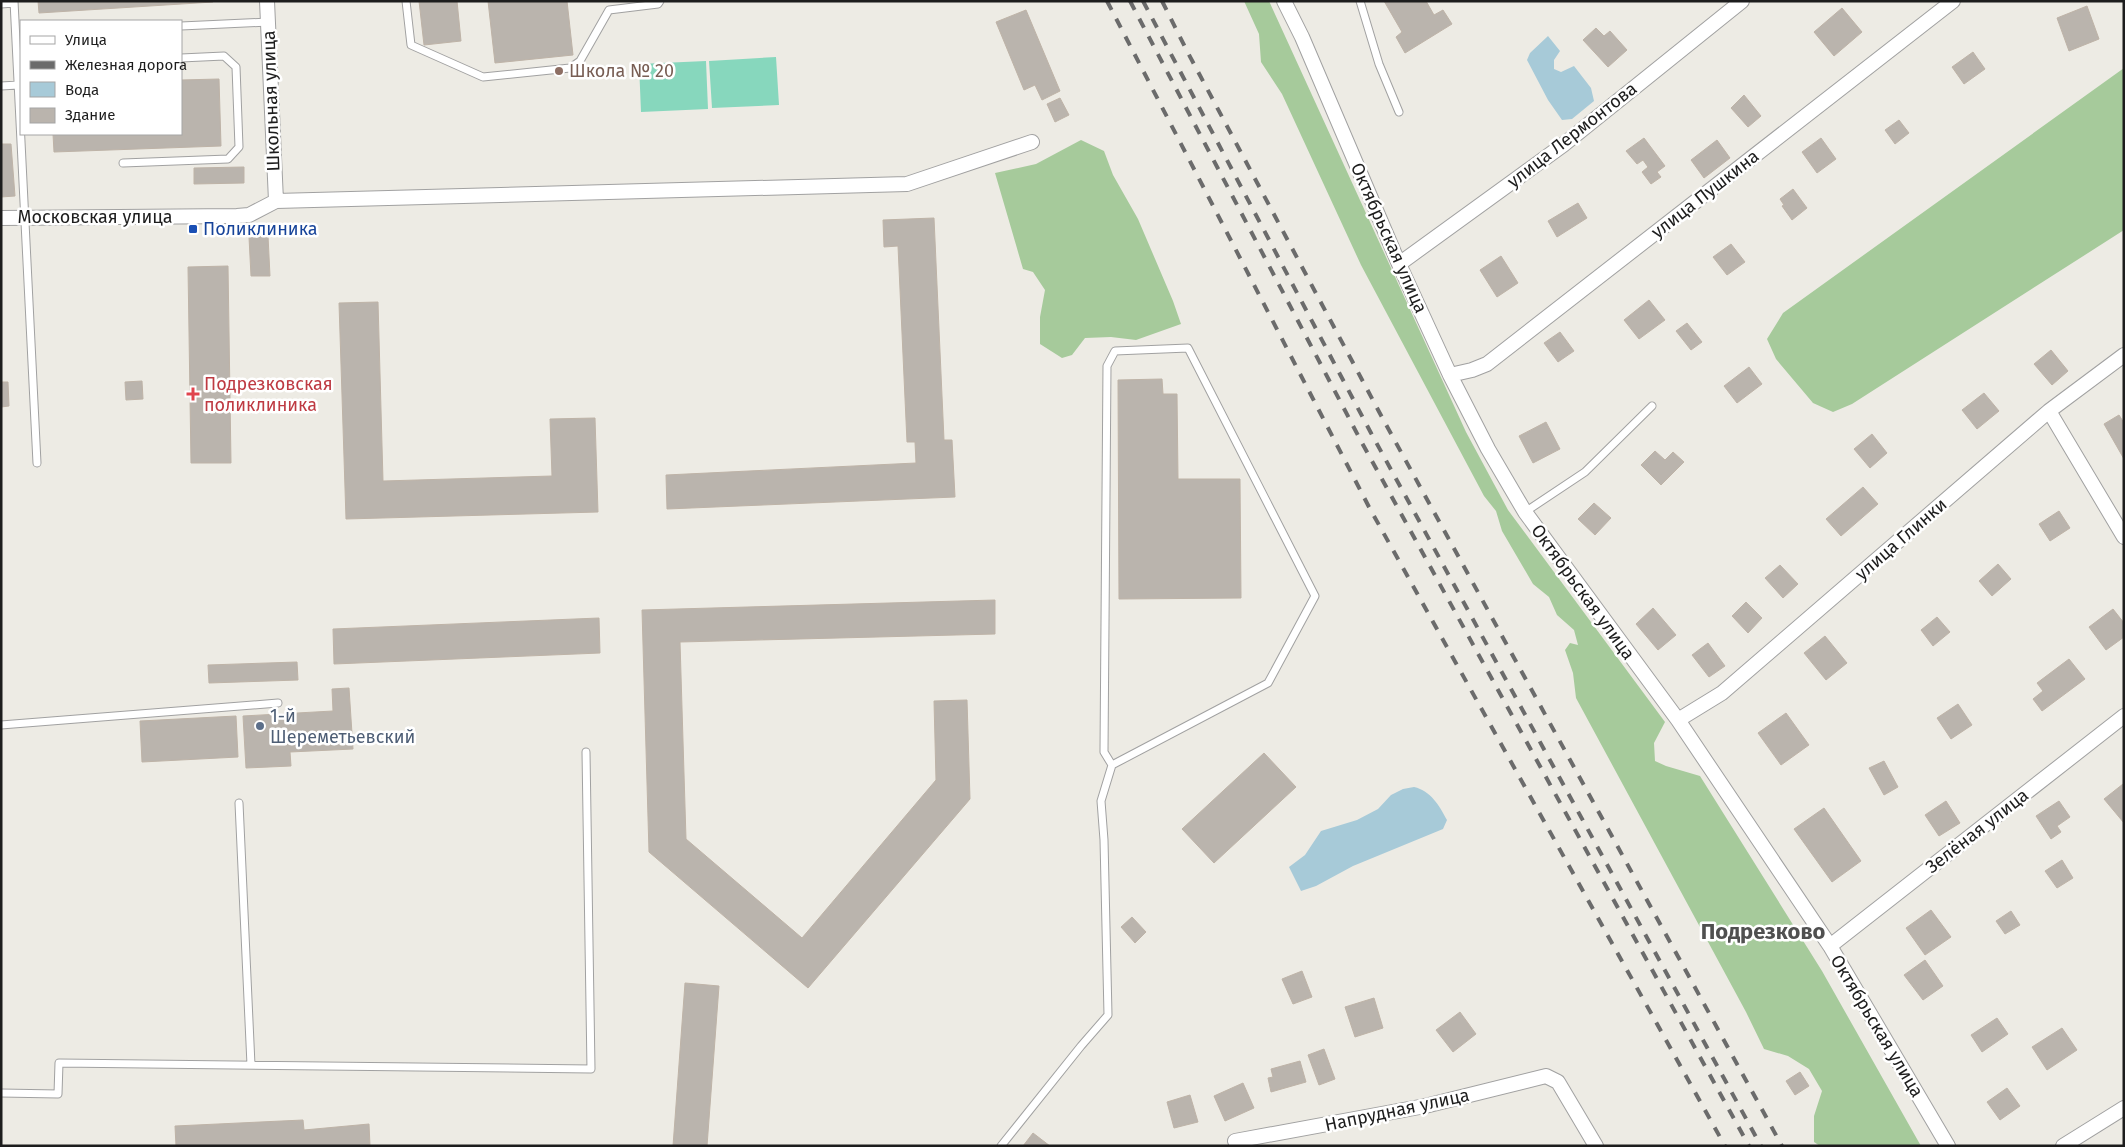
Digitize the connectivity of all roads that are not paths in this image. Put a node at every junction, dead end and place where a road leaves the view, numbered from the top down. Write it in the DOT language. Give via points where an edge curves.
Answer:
graph roads {
  1 [pos="267,1"];
  2 [pos="406,1"];
  3 [pos="660,1"];
  4 [pos="1284,1"];
  5 [pos="1360,1"];
  6 [pos="1742,1"];
  7 [pos="1953,1"];
  8 [pos="14,2"];
  9 [pos="1,4"];
  10 [pos="268,22"];
  11 [pos="182,26"];
  12 [pos="18,35"];
  13 [pos="182,58"];
  14 [pos="19,67"];
  15 [pos="18,85"];
  16 [pos="1,86"];
  17 [pos="1399,112"];
  18 [pos="20,123"];
  19 [pos="21,135"];
  20 [pos="1032,142"];
  21 [pos="123,163"];
  22 [pos="276,201"];
  23 [pos="1,218"];
  24 [pos="25,218"];
  25 [pos="1399,264"];
  26 [pos="2124,355"];
  27 [pos="1450,375"];
  28 [pos="1652,406"];
  29 [pos="2049,411"];
  30 [pos="36,463"];
  31 [pos="1525,512"];
  32 [pos="2124,537"];
  33 [pos="278,703"];
  34 [pos="2124,716"];
  35 [pos="1678,720"];
  36 [pos="1,724"];
  37 [pos="586,752"];
  38 [pos="1112,765"];
  39 [pos="239,803"];
  40 [pos="1830,946"];
  41 [pos="251,1065"];
  42 [pos="1,1093"];
  43 [pos="2124,1108"];
  44 [pos="1235,1142"];
  45 [pos="1001,1146"];
  46 [pos="1596,1146"];
  47 [pos="1948,1146"];
  48 [pos="2063,1146"];
  1 -- 10 [label="street, Школьная улица"];
  2 -- 3 [label="lane" via="411,45 483,77 570,68 580,61 609,10 658,4"];
  4 -- 25 [label="street, Октябрьская улица"];
  5 -- 17 [label="lane" via="1379,64"];
  6 -- 25 [label="street, улица Лермонтова" via="1563,145"];
  7 -- 27 [label="street, улица Пушкина" via="1487,364"];
  8 -- 9 [label="lane"];
  8 -- 12 [label="lane"];
  10 -- 11 [label="lane"];
  10 -- 22 [label="street, Школьная улица"];
  12 -- 14 [label="lane"];
  13 -- 21 [label="lane" via="224,56 236,67 239,147 228,159"];
  14 -- 15 [label="lane"];
  15 -- 16 [label="lane"];
  15 -- 18 [label="lane"];
  19 -- 24 [label="lane"];
  20 -- 22 [label="street" via="907,184"];
  22 -- 24 [label="street, Московская улица" via="249,215"];
  23 -- 24 [label="street, Московская улица"];
  24 -- 30 [label="lane"];
  25 -- 27 [label="street, Октябрьская улица"];
  26 -- 29 [label="street, улица Глинки"];
  27 -- 31 [label="street, Октябрьская улица"];
  28 -- 31 [label="lane" via="1585,472"];
  29 -- 32 [label="street"];
  29 -- 35 [label="street, улица Глинки" via="1722,693"];
  31 -- 35 [label="street, Октябрьская улица"];
  33 -- 36 [label="lane"];
  34 -- 40 [label="street, Зелёная улица"];
  35 -- 40 [label="street, Октябрьская улица"];
  37 -- 41 [label="lane" via="591,1069"];
  38 -- 38 [label="lane" via="1268,683 1315,596 1188,348 1115,351 1107,366 1104,752"];
  38 -- 45 [label="lane" via="1100,801 1104,840 1108,1015"];
  39 -- 41 [label="lane"];
  40 -- 47 [label="street, Октябрьская улица"];
  41 -- 42 [label="lane" via="59,1063 58,1094"];
  43 -- 48 [label="street"];
  44 -- 46 [label="street, Напрудная улица" via="1425,1106 1546,1076 1558,1082"];
}
